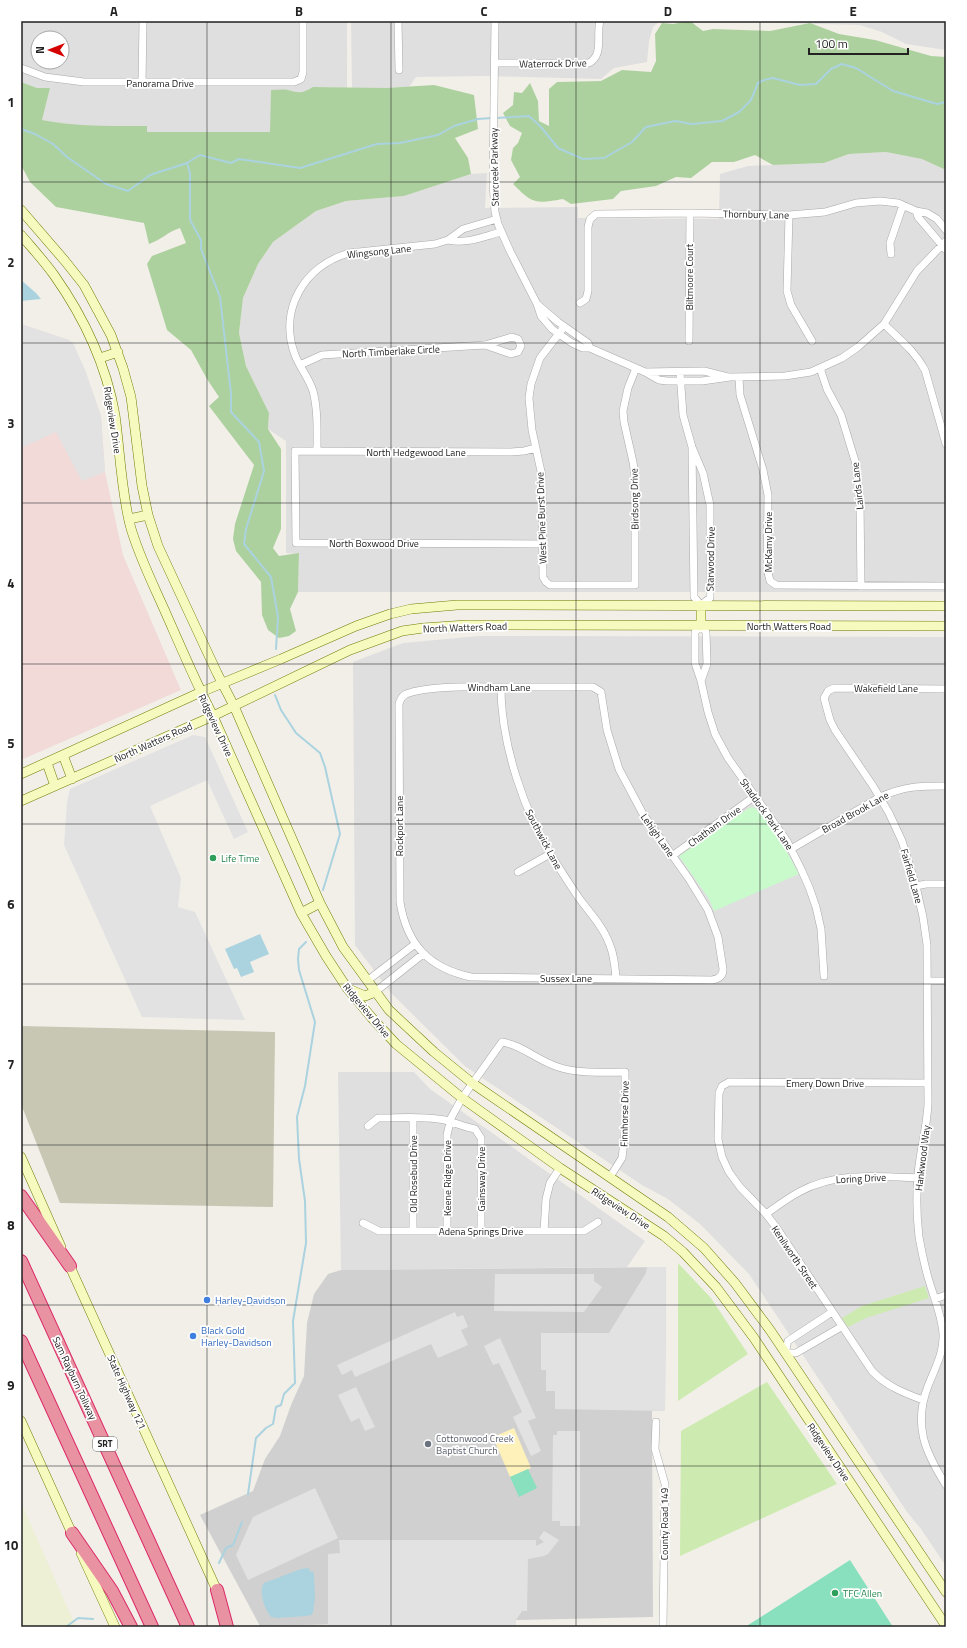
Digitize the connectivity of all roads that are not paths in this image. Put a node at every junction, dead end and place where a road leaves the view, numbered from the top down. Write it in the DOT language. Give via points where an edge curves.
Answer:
graph roads {
  1 [pos="143,21"];
  2 [pos="303,21"];
  3 [pos="398,21"];
  4 [pos="495,21"];
  5 [pos="600,21"];
  6 [pos="495,63"];
  7 [pos="21,68"];
  8 [pos="399,70"];
  9 [pos="142,83"];
  10 [pos="903,205"];
  11 [pos="21,210"];
  12 [pos="916,211"];
  13 [pos="690,213"];
  14 [pos="788,215"];
  15 [pos="497,219"];
  16 [pos="946,230"];
  17 [pos="501,232"];
  18 [pos="21,235"];
  19 [pos="448,240"];
  20 [pos="945,245"];
  21 [pos="891,254"];
  22 [pos="580,303"];
  23 [pos="537,304"];
  24 [pos="884,324"];
  25 [pos="564,327"];
  26 [pos="559,334"];
  27 [pos="689,341"];
  28 [pos="812,341"];
  29 [pos="485,345"];
  30 [pos="590,348"];
  31 [pos="118,352"];
  32 [pos="100,358"];
  33 [pos="300,365"];
  34 [pos="636,368"];
  35 [pos="820,368"];
  36 [pos="645,372"];
  37 [pos="680,372"];
  38 [pos="730,377"];
  39 [pos="739,378"];
  40 [pos="681,381"];
  41 [pos="946,444"];
  42 [pos="692,447"];
  43 [pos="536,448"];
  44 [pos="317,451"];
  45 [pos="295,452"];
  46 [pos="148,515"];
  47 [pos="129,519"];
  48 [pos="543,544"];
  49 [pos="635,585"];
  50 [pos="861,586"];
  51 [pos="946,586"];
  52 [pos="701,606"];
  53 [pos="946,606"];
  54 [pos="701,626"];
  55 [pos="946,626"];
  56 [pos="701,681"];
  57 [pos="222,683"];
  58 [pos="501,687"];
  59 [pos="946,689"];
  60 [pos="599,690"];
  61 [pos="828,691"];
  62 [pos="200,692"];
  63 [pos="401,699"];
  64 [pos="234,706"];
  65 [pos="213,716"];
  66 [pos="63,756"];
  67 [pos="47,763"];
  68 [pos="21,774"];
  69 [pos="72,779"];
  70 [pos="55,786"];
  71 [pos="946,786"];
  72 [pos="755,796"];
  73 [pos="880,797"];
  74 [pos="21,801"];
  75 [pos="792,849"];
  76 [pos="550,854"];
  77 [pos="672,856"];
  78 [pos="518,872"];
  79 [pos="946,884"];
  80 [pos="916,886"];
  81 [pos="320,903"];
  82 [pos="301,913"];
  83 [pos="419,949"];
  84 [pos="824,976"];
  85 [pos="720,977"];
  86 [pos="616,978"];
  87 [pos="367,981"];
  88 [pos="927,981"];
  89 [pos="946,982"];
  90 [pos="347,988"];
  91 [pos="375,992"];
  92 [pos="625,1072"];
  93 [pos="472,1083"];
  94 [pos="928,1083"];
  95 [pos="722,1086"];
  96 [pos="462,1098"];
  97 [pos="413,1118"];
  98 [pos="450,1122"];
  99 [pos="368,1126"];
  100 [pos="21,1157"];
  101 [pos="560,1168"];
  102 [pos="610,1176"];
  103 [pos="918,1178"];
  104 [pos="21,1196"];
  105 [pos="766,1214"];
  106 [pos="598,1222"];
  107 [pos="364,1223"];
  108 [pos="413,1231"];
  109 [pos="447,1231"];
  110 [pos="482,1231"];
  111 [pos="544,1231"];
  112 [pos="21,1261"];
  113 [pos="70,1266"];
  114 [pos="946,1295"];
  115 [pos="935,1298"];
  116 [pos="832,1312"];
  117 [pos="842,1327"];
  118 [pos="21,1341"];
  119 [pos="785,1354"];
  120 [pos="770,1362"];
  121 [pos="923,1400"];
  122 [pos="21,1421"];
  123 [pos="656,1422"];
  124 [pos="946,1485"];
  125 [pos="72,1534"];
  126 [pos="216,1590"];
  127 [pos="946,1592"];
  128 [pos="946,1626"];
  129 [pos="115,1627"];
  130 [pos="131,1627"];
  131 [pos="152,1627"];
  132 [pos="188,1627"];
  133 [pos="227,1627"];
  134 [pos="234,1627"];
  135 [pos="663,1627"];
  1 -- 9 [label="street"];
  2 -- 9 [label="street, Panorama Drive" via="303,72 301,78 294,82"];
  3 -- 8 [label="street"];
  4 -- 6 [label="street, Starcreek Parkway"];
  5 -- 6 [label="street, Waterrock Drive" via="598,54 590,64"];
  6 -- 15 [label="street, Starcreek Parkway" via="493,155"];
  7 -- 9 [label="street, Panorama Drive" via="67,81"];
  10 -- 12 [label="street, Thornbury Lane"];
  10 -- 14 [label="street, Thornbury Lane" via="869,201 825,212"];
  10 -- 21 [label="street" via="890,242"];
  11 -- 31 [label="main road, Ridgeview Drive" via="84,285"];
  12 -- 16 [label="street, Thornbury Lane" via="932,215"];
  12 -- 20 [label="street" via="918,217"];
  13 -- 14 [label="street, Thornbury Lane"];
  13 -- 22 [label="street, Thornbury Lane" via="593,216 588,227 588,291 586,299"];
  13 -- 27 [label="street, Biltmoore Court"];
  14 -- 28 [label="street" via="787,291 791,305"];
  15 -- 17 [label="street, Starcreek Parkway"];
  15 -- 19 [label="street, Wingsong Lane" via="463,229"];
  17 -- 19 [label="street, Wingsong Lane" via="460,243"];
  17 -- 23 [label="street, Starcreek Parkway"];
  18 -- 32 [label="main road, Ridgeview Drive" via="61,286 83,321"];
  19 -- 33 [label="street, Wingsong Lane" via="421,246 349,253 331,259 312,274 296,296 290,319 291,343"];
  20 -- 24 [label="street, Starcreek Parkway" via="918,271"];
  23 -- 25 [label="street, Starcreek Parkway"];
  23 -- 26 [label="street, Starcreek Parkway" via="541,316"];
  24 -- 35 [label="street, Starcreek Parkway" via="853,351"];
  24 -- 41 [label="street" via="907,345 925,370"];
  25 -- 26 [label="street, West Pine Burst Drive"];
  25 -- 30 [label="street, Starcreek Parkway" via="588,343"];
  26 -- 30 [label="street, Starcreek Parkway" via="578,346"];
  26 -- 43 [label="street, West Pine Burst Drive" via="540,358 531,384 530,412"];
  29 -- 33 [label="street, North Timberlake Circle" via="331,354 322,355"];
  30 -- 34 [label="street, Starcreek Parkway"];
  31 -- 32 [label="main road"];
  31 -- 46 [label="main road, Ridgeview Drive" via="133,408"];
  32 -- 47 [label="main road, Ridgeview Drive" via="114,413 122,484"];
  33 -- 44 [label="street, Wingsong Lane" via="310,383 316,402"];
  34 -- 36 [label="street, Starcreek Parkway"];
  34 -- 49 [label="street, Birdsong Drive" via="623,410 635,476"];
  35 -- 39 [label="street, Starcreek Parkway" via="785,376"];
  35 -- 50 [label="street, Lairds Lane" via="827,389 841,415 856,464 860,501"];
  36 -- 37 [label="street, Starcreek Parkway"];
  36 -- 40 [label="street, Starcreek Parkway" via="659,380"];
  37 -- 38 [label="street, Starcreek Parkway" via="704,371"];
  37 -- 40 [label="street, Starwood Drive"];
  38 -- 39 [label="street, Starcreek Parkway"];
  38 -- 40 [label="street, Starcreek Parkway"];
  39 -- 50 [label="street, McKamy Drive" via="740,395 768,495 767,568 770,581 776,585"];
  40 -- 42 [label="street, Starwood Drive" via="683,415"];
  42 -- 52 [label="street, Starwood Drive" via="694,597"];
  42 -- 52 [label="street, Starwood Drive" via="703,473 710,506 710,598"];
  43 -- 44 [label="street, North Hedgewood Lane" via="511,452"];
  43 -- 48 [label="street, West Pine Burst Drive" via="542,476"];
  44 -- 45 [label="street, North Hedgewood Lane"];
  45 -- 48 [label="street, North Boxwood Drive" via="296,543"];
  46 -- 47 [label="main road"];
  46 -- 57 [label="main road, Ridgeview Drive" via="161,554"];
  47 -- 62 [label="main road, Ridgeview Drive" via="142,558"];
  48 -- 49 [label="street, West Pine Burst Drive" via="543,577 550,585"];
  50 -- 51 [label="street, McKamy Drive"];
  52 -- 53 [label="main road, North Watters Road"];
  52 -- 54 [label="main road"];
  52 -- 57 [label="main road, North Watters Road" via="457,605 411,609 356,626"];
  54 -- 55 [label="main road, North Watters Road"];
  54 -- 56 [label="street" via="706,632 707,664"];
  54 -- 56 [label="street, Shaddock Park Lane" via="695,632 695,663"];
  54 -- 64 [label="main road, North Watters Road" via="466,625 423,628 402,632 350,650"];
  56 -- 72 [label="street, Shaddock Park Lane" via="708,712 718,738 728,758"];
  57 -- 62 [label="main road, North Watters Road"];
  57 -- 64 [label="main road, Ridgeview Drive"];
  58 -- 60 [label="street, Windham Lane" via="593,687"];
  58 -- 63 [label="street, Windham Lane" via="436,689 406,694"];
  58 -- 76 [label="street, Southwick Lane" via="505,727 515,772 528,808"];
  59 -- 61 [label="street, Wakefield Lane" via="834,688"];
  60 -- 77 [label="street, Lehigh Lane" via="607,730 619,769 635,801"];
  61 -- 73 [label="street, Fairfield Lane" via="824,698 835,730"];
  62 -- 65 [label="main road, Ridgeview Drive"];
  62 -- 66 [label="main road, North Watters Road"];
  63 -- 83 [label="street, Rockport Lane" via="400,902 404,923"];
  64 -- 65 [label="main road, North Watters Road"];
  64 -- 81 [label="main road, Ridgeview Drive"];
  65 -- 69 [label="main road, North Watters Road"];
  65 -- 82 [label="main road, Ridgeview Drive"];
  66 -- 67 [label="main road, North Watters Road"];
  66 -- 69 [label="main road"];
  67 -- 68 [label="main road, North Watters Road"];
  67 -- 70 [label="main road"];
  69 -- 70 [label="main road, North Watters Road"];
  70 -- 74 [label="main road, North Watters Road"];
  71 -- 73 [label="street, Broad Brook Lane" via="909,787"];
  72 -- 75 [label="street, Shaddock Park Lane"];
  72 -- 77 [label="street, Chatham Drive"];
  73 -- 75 [label="street, Broad Brook Lane"];
  73 -- 80 [label="street, Fairfield Lane" via="902,841"];
  75 -- 84 [label="street, Shaddock Park Lane" via="816,907 823,948"];
  76 -- 78 [label="street"];
  76 -- 86 [label="street, Southwick Lane" via="604,932 613,953"];
  77 -- 85 [label="street, Lehigh Lane" via="702,898 714,922 723,969"];
  79 -- 80 [label="street"];
  80 -- 88 [label="street, Fairfield Lane" via="925,932"];
  81 -- 82 [label="main road"];
  81 -- 87 [label="main road, Ridgeview Drive" via="343,947"];
  82 -- 90 [label="main road, Ridgeview Drive"];
  83 -- 86 [label="street, Sussex Lane" via="447,970 472,977"];
  83 -- 87 [label="street"];
  83 -- 91 [label="street"];
  85 -- 86 [label="street, Sussex Lane" via="712,980"];
  87 -- 91 [label="main road, Ridgeview Drive"];
  88 -- 89 [label="street"];
  88 -- 94 [label="street, Fairfield Lane"];
  90 -- 91 [label="main road" via="361,995"];
  90 -- 96 [label="main road, Ridgeview Drive" via="396,1044"];
  91 -- 93 [label="main road, Ridgeview Drive" via="389,1010"];
  92 -- 93 [label="street, Keene Ridge Drive" via="579,1072 557,1067 512,1043 502,1042"];
  92 -- 102 [label="street, Finnhorse Drive" via="625,1133 622,1158"];
  93 -- 96 [label="street, Keene Ridge Drive"];
  93 -- 102 [label="main road, Ridgeview Drive"];
  94 -- 95 [label="street, Emery Down Drive" via="729,1082"];
  94 -- 103 [label="street, Hankwood Way" via="927,1118"];
  95 -- 105 [label="street, Kenilworth Street" via="719,1093 718,1139 722,1157 736,1182"];
  96 -- 98 [label="street, Keene Ridge Drive"];
  96 -- 101 [label="main road, Ridgeview Drive"];
  97 -- 98 [label="street"];
  97 -- 99 [label="street" via="378,1118"];
  97 -- 108 [label="street, Old Rosebud Drive"];
  98 -- 109 [label="street, Keene Ridge Drive" via="447,1135"];
  98 -- 110 [label="street, Gainsway Drive" via="464,1128 475,1129 481,1138"];
  100 -- 113 [label="main road, State Highway 121"];
  101 -- 111 [label="street" via="550,1183"];
  101 -- 120 [label="main road, Ridgeview Drive" via="664,1236 683,1252 702,1270 731,1306"];
  102 -- 119 [label="main road, Ridgeview Drive" via="668,1217 704,1248 739,1288"];
  103 -- 105 [label="street, Loring Drive" via="874,1176 834,1179 799,1192"];
  103 -- 115 [label="street, Hankwood Way" via="919,1236 923,1261"];
  104 -- 113 [label="highway"];
  105 -- 116 [label="street, Kenilworth Street"];
  106 -- 111 [label="street, Adena Springs Drive" via="584,1231"];
  107 -- 108 [label="street, Adena Springs Drive" via="379,1230"];
  108 -- 109 [label="street, Adena Springs Drive"];
  109 -- 110 [label="street, Adena Springs Drive"];
  110 -- 111 [label="street, Adena Springs Drive"];
  112 -- 132 [label="highway, Sam Rayburn Tollway / SRT"];
  113 -- 126 [label="main road, State Highway 121"];
  114 -- 115 [label="street"];
  115 -- 121 [label="street, Hankwood Way" via="942,1326 943,1344"];
  116 -- 117 [label="street, Kenilworth Street"];
  116 -- 119 [label="street" via="788,1341"];
  117 -- 119 [label="street" via="796,1353"];
  117 -- 121 [label="street, Kenilworth Street" via="880,1379"];
  118 -- 131 [label="highway"];
  119 -- 120 [label="main road"];
  119 -- 127 [label="main road, Ridgeview Drive"];
  120 -- 128 [label="main road, Ridgeview Drive"];
  121 -- 124 [label="street, Hankwood Way" via="921,1422 925,1446"];
  122 -- 125 [label="main road"];
  123 -- 135 [label="street, County Road 149" via="655,1449 665,1484"];
  125 -- 129 [label="main road"];
  125 -- 130 [label="highway" via="112,1591"];
  126 -- 133 [label="highway"];
  126 -- 134 [label="main road, State Highway 121"];
}
